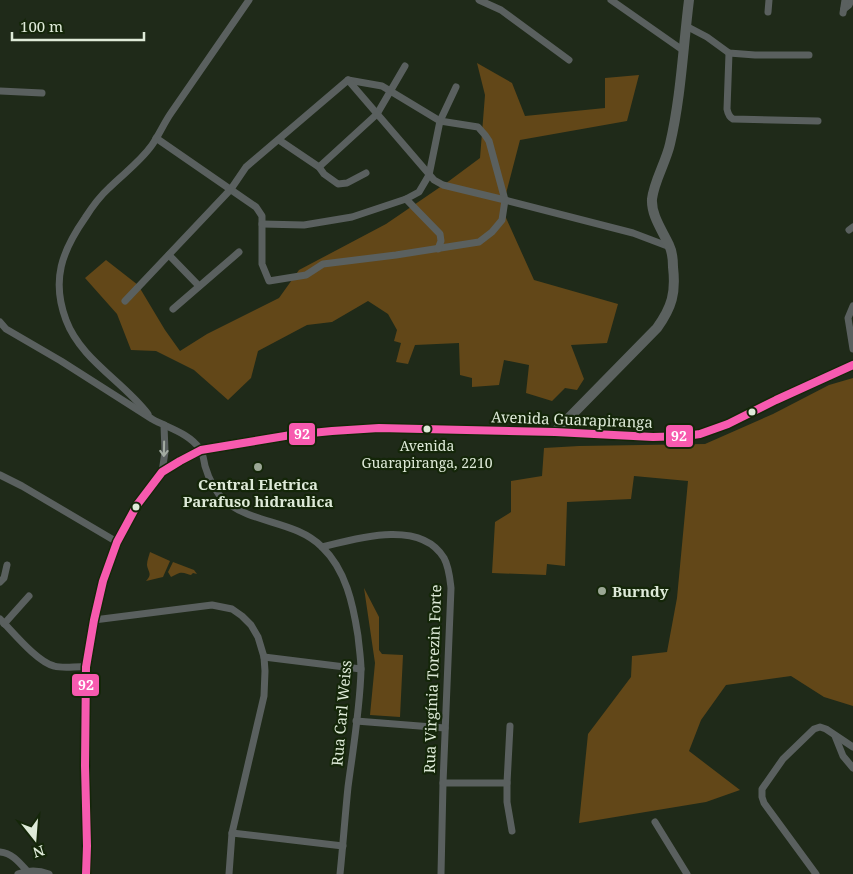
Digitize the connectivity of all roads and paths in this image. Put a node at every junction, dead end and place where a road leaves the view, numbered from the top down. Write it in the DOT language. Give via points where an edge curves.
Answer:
graph roads {
  1 [pos="249,0"];
  2 [pos="479,0"];
  3 [pos="611,0"];
  4 [pos="689,0"];
  5 [pos="769,0"];
  6 [pos="845,0"];
  7 [pos="851,0"];
  8 [pos="768,12"];
  9 [pos="686,26"];
  10 [pos="684,51"];
  11 [pos="729,53"];
  12 [pos="809,55"];
  13 [pos="568,60"];
  14 [pos="405,66"];
  15 [pos="348,80"];
  16 [pos="456,87"];
  17 [pos="391,90"];
  18 [pos="0,91"];
  19 [pos="42,93"];
  20 [pos="377,114"];
  21 [pos="440,121"];
  22 [pos="818,121"];
  23 [pos="156,138"];
  24 [pos="279,140"];
  25 [pos="319,167"];
  26 [pos="366,173"];
  27 [pos="429,175"];
  28 [pos="231,189"];
  29 [pos="406,199"];
  30 [pos="505,200"];
  31 [pos="262,224"];
  32 [pos="670,247"];
  33 [pos="438,248"];
  34 [pos="240,252"];
  35 [pos="169,255"];
  36 [pos="199,286"];
  37 [pos="125,301"];
  38 [pos="853,306"];
  39 [pos="173,309"];
  40 [pos="0,322"];
  41 [pos="853,349"];
  42 [pos="853,365"];
  43 [pos="152,419"];
  44 [pos="164,425"];
  45 [pos="555,432"];
  46 [pos="201,450"];
  47 [pos="162,472"];
  48 [pos="0,475"];
  49 [pos="117,542"];
  50 [pos="322,546"];
  51 [pos="7,566"];
  52 [pos="0,582"];
  53 [pos="29,596"];
  54 [pos="94,620"];
  55 [pos="2,621"];
  56 [pos="264,657"];
  57 [pos="86,667"];
  58 [pos="361,669"];
  59 [pos="356,721"];
  60 [pos="510,726"];
  61 [pos="445,728"];
  62 [pos="834,735"];
  63 [pos="853,747"];
  64 [pos="853,768"];
  65 [pos="443,783"];
  66 [pos="507,783"];
  67 [pos="655,822"];
  68 [pos="512,831"];
  69 [pos="232,833"];
  70 [pos="343,846"];
  71 [pos="0,852"];
  72 [pos="27,871"];
  73 [pos="18,874"];
  74 [pos="49,874"];
  75 [pos="86,874"];
  76 [pos="229,874"];
  77 [pos="340,874"];
  78 [pos="440,874"];
  79 [pos="687,874"];
  80 [pos="816,874"];
  1 -- 23 [label="street"];
  2 -- 13 [label="street" via="501,10"];
  3 -- 10 [label="street"];
  4 -- 9 [label="main road"];
  5 -- 8 [label="street"];
  6 -- 7 [label="street" via="843,11"];
  9 -- 10 [label="main road"];
  9 -- 11 [label="street"];
  10 -- 32 [label="main road" via="670,143 652,198 655,217"];
  11 -- 12 [label="street"];
  11 -- 22 [label="street" via="727,109 733,120"];
  14 -- 17 [label="street"];
  15 -- 17 [label="street"];
  15 -- 20 [label="street"];
  15 -- 24 [label="street"];
  16 -- 21 [label="street"];
  17 -- 20 [label="street"];
  17 -- 21 [label="street"];
  18 -- 19 [label="street"];
  20 -- 25 [label="street"];
  20 -- 27 [label="street"];
  21 -- 27 [label="street"];
  21 -- 30 [label="street" via="478,128 485,135 490,142"];
  23 -- 28 [label="street"];
  23 -- 43 [label="street" via="151,147 108,188 75,232 66,249 58,284 66,322 80,345 139,402"];
  24 -- 25 [label="street"];
  24 -- 28 [label="street" via="246,167"];
  25 -- 26 [label="street" via="338,184"];
  27 -- 29 [label="street" via="419,192"];
  27 -- 30 [label="street" via="443,185"];
  28 -- 31 [label="street" via="256,207 262,216"];
  28 -- 35 [label="street"];
  29 -- 31 [label="street" via="352,217 304,225"];
  29 -- 33 [label="street" via="440,234"];
  30 -- 32 [label="street" via="633,233"];
  30 -- 33 [label="street" via="502,220 479,242"];
  31 -- 33 [label="street" via="262,264 269,281 306,275 323,264"];
  32 -- 45 [label="main road" via="675,280 666,316"];
  34 -- 36 [label="street"];
  35 -- 36 [label="street"];
  35 -- 37 [label="street"];
  36 -- 39 [label="street"];
  38 -- 41 [label="street" via="848,318"];
  40 -- 43 [label="street" via="6,330"];
  42 -- 45 [label="main road, Avenida Guarapiranga" via="700,434 653,437"];
  43 -- 44 [label="street"];
  44 -- 46 [label="street" via="194,441"];
  44 -- 47 [label="street, one-way"];
  45 -- 46 [label="main road, Avenida Guarapiranga" via="379,428 291,434"];
  46 -- 47 [label="main road, Avenida Guarapiranga"];
  46 -- 50 [label="street, Rua Carl Weiss" via="213,486 224,500 236,509 295,530"];
  47 -- 49 [label="main road, Avenida Guarapiranga" via="136,505"];
  48 -- 49 [label="street"];
  49 -- 54 [label="main road, Avenida Guarapiranga"];
  50 -- 58 [label="street, Rua Carl Weiss" via="344,579 350,596"];
  50 -- 61 [label="street, Rua Virgínia Torezin Forte" via="363,537 405,535 419,538 439,551 445,560 451,588"];
  51 -- 52 [label="street"];
  53 -- 55 [label="street"];
  54 -- 56 [label="street" via="212,605 232,609 250,625 258,637"];
  54 -- 57 [label="main road, Avenida Guarapiranga"];
  55 -- 57 [label="street" via="45,662 55,666"];
  56 -- 58 [label="street"];
  56 -- 69 [label="street" via="264,696"];
  57 -- 75 [label="main road, Avenida Guarapiranga"];
  58 -- 59 [label="street, Rua Carl Weiss"];
  59 -- 61 [label="street"];
  59 -- 70 [label="street, Rua Carl Weiss"];
  60 -- 66 [label="street"];
  61 -- 65 [label="street, Rua Virgínia Torezin Forte"];
  62 -- 63 [label="street"];
  62 -- 64 [label="street" via="843,756"];
  62 -- 80 [label="street" via="820,727 814,729 783,759 761,793 764,803"];
  65 -- 66 [label="street"];
  65 -- 78 [label="street, Rua Virgínia Torezin Forte"];
  66 -- 68 [label="street"];
  67 -- 79 [label="street"];
  69 -- 70 [label="street"];
  69 -- 76 [label="street"];
  70 -- 77 [label="street, Rua Carl Weiss"];
  71 -- 72 [label="street" via="8,852"];
  72 -- 73 [label="street"];
  72 -- 74 [label="street"];
}
